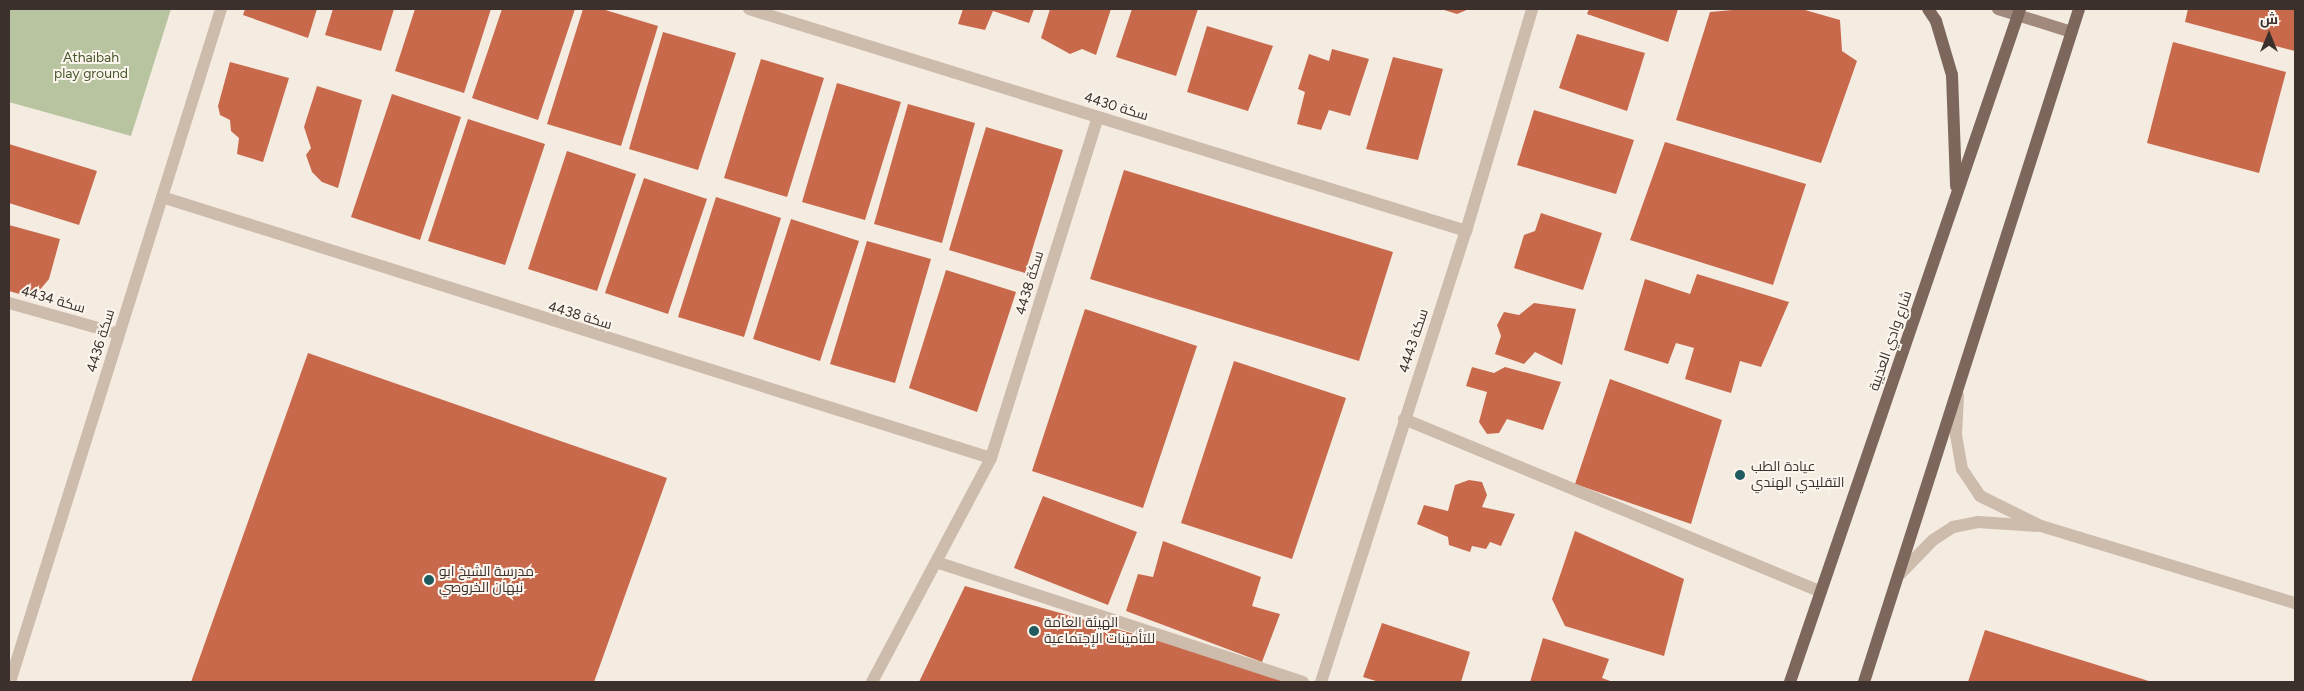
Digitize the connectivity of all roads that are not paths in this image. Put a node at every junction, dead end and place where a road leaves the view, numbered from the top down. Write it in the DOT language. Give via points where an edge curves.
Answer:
graph roads {
  1 [pos="221,9"];
  2 [pos="1532,9"];
  3 [pos="1928,9"];
  4 [pos="1998,9"];
  5 [pos="2079,9"];
  6 [pos="755,10"];
  7 [pos="2019,12"];
  8 [pos="2072,32"];
  9 [pos="1098,117"];
  10 [pos="1957,194"];
  11 [pos="162,197"];
  12 [pos="1466,231"];
  13 [pos="9,303"];
  14 [pos="119,334"];
  15 [pos="1959,390"];
  16 [pos="1404,419"];
  17 [pos="991,458"];
  18 [pos="2041,526"];
  19 [pos="936,562"];
  20 [pos="1900,574"];
  21 [pos="1821,592"];
  22 [pos="2295,603"];
  23 [pos="10,682"];
  24 [pos="872,682"];
  25 [pos="1303,682"];
  26 [pos="1321,682"];
  27 [pos="1790,682"];
  28 [pos="1864,682"];
  1 -- 11 [label="street, سكة 4436"];
  2 -- 12 [label="street, سكة 4443"];
  3 -- 10 [label="main road" via="1936,21 1952,75"];
  4 -- 7 [label="street"];
  5 -- 8 [label="main road"];
  6 -- 9 [label="street, سكة 4430"];
  7 -- 8 [label="street"];
  7 -- 10 [label="main road, شارع وادي العذيبة"];
  8 -- 15 [label="main road"];
  9 -- 12 [label="street, سكة 4430"];
  9 -- 17 [label="street, سكة 4438"];
  10 -- 21 [label="main road, شارع وادي العذيبة"];
  11 -- 14 [label="street, سكة 4436"];
  11 -- 17 [label="street, سكة 4438"];
  12 -- 16 [label="street, سكة 4443"];
  13 -- 14 [label="street, سكة 4434"];
  14 -- 23 [label="street, سكة 4436"];
  15 -- 18 [label="street" via="1956,435 1962,469 1980,496"];
  15 -- 20 [label="main road"];
  16 -- 21 [label="street"];
  16 -- 26 [label="street, سكة 4443"];
  17 -- 19 [label="street, سكة 4438"];
  18 -- 20 [label="street" via="1978,522 1953,527 1933,540"];
  18 -- 22 [label="street"];
  19 -- 24 [label="street, سكة 4438"];
  19 -- 25 [label="street"];
  20 -- 28 [label="main road"];
  21 -- 27 [label="main road, شارع وادي العذيبة"];
}
